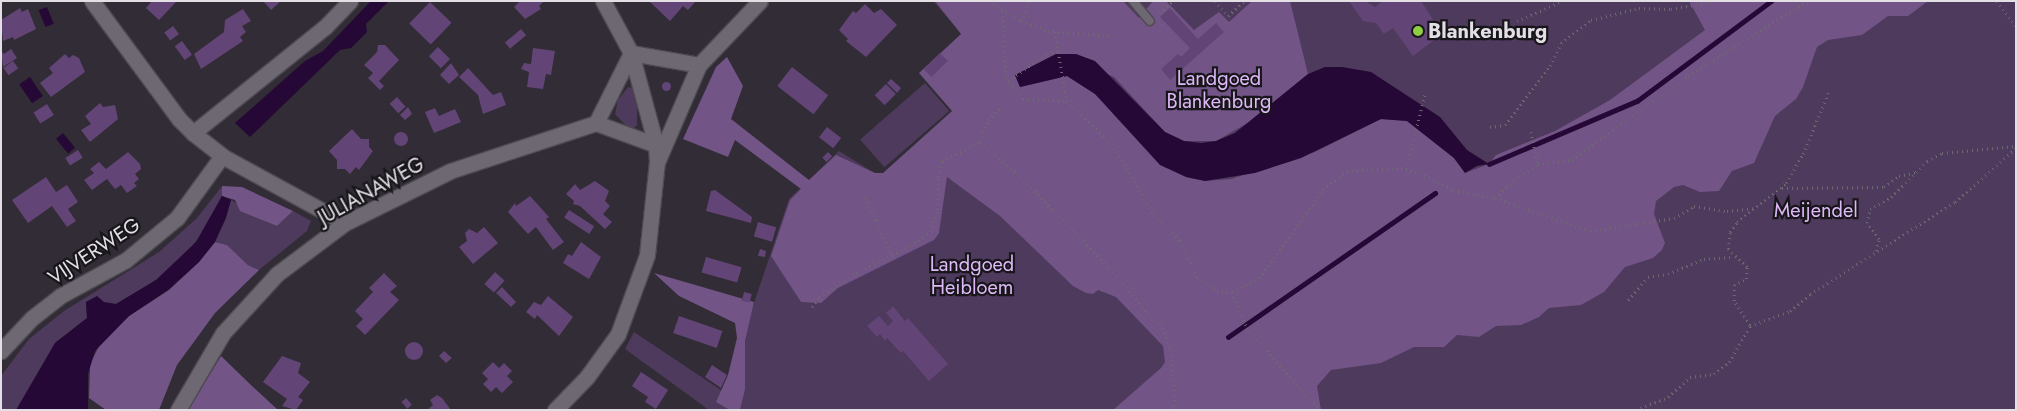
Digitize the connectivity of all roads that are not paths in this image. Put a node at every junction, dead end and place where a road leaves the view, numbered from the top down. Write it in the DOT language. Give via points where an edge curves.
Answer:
graph roads {
  1 [pos="92,1"];
  2 [pos="350,1"];
  3 [pos="603,1"];
  4 [pos="760,1"];
  5 [pos="1133,1"];
  6 [pos="1150,21"];
  7 [pos="631,53"];
  8 [pos="698,65"];
  9 [pos="596,123"];
  10 [pos="193,133"];
  11 [pos="656,145"];
  12 [pos="222,156"];
  13 [pos="657,162"];
  14 [pos="345,223"];
  15 [pos="1,351"];
  16 [pos="178,410"];
  17 [pos="555,410"];
  1 -- 10 [label="street" via="179,119"];
  2 -- 10 [label="street" via="325,27"];
  3 -- 7 [label="street"];
  4 -- 8 [label="street"];
  5 -- 6 [label="lane"];
  7 -- 8 [label="street"];
  7 -- 9 [label="street"];
  7 -- 11 [label="street"];
  8 -- 13 [label="street"];
  9 -- 11 [label="street"];
  9 -- 14 [label="street, JULIANAWEG" via="450,171"];
  10 -- 12 [label="street"];
  11 -- 13 [label="street"];
  12 -- 14 [label="street"];
  12 -- 15 [label="street, VIJVERWEG" via="178,218 126,260 60,296 32,318"];
  13 -- 17 [label="street" via="647,255 618,334 587,377"];
  14 -- 16 [label="street, JULIANAWEG" via="277,274 223,333"];
}
